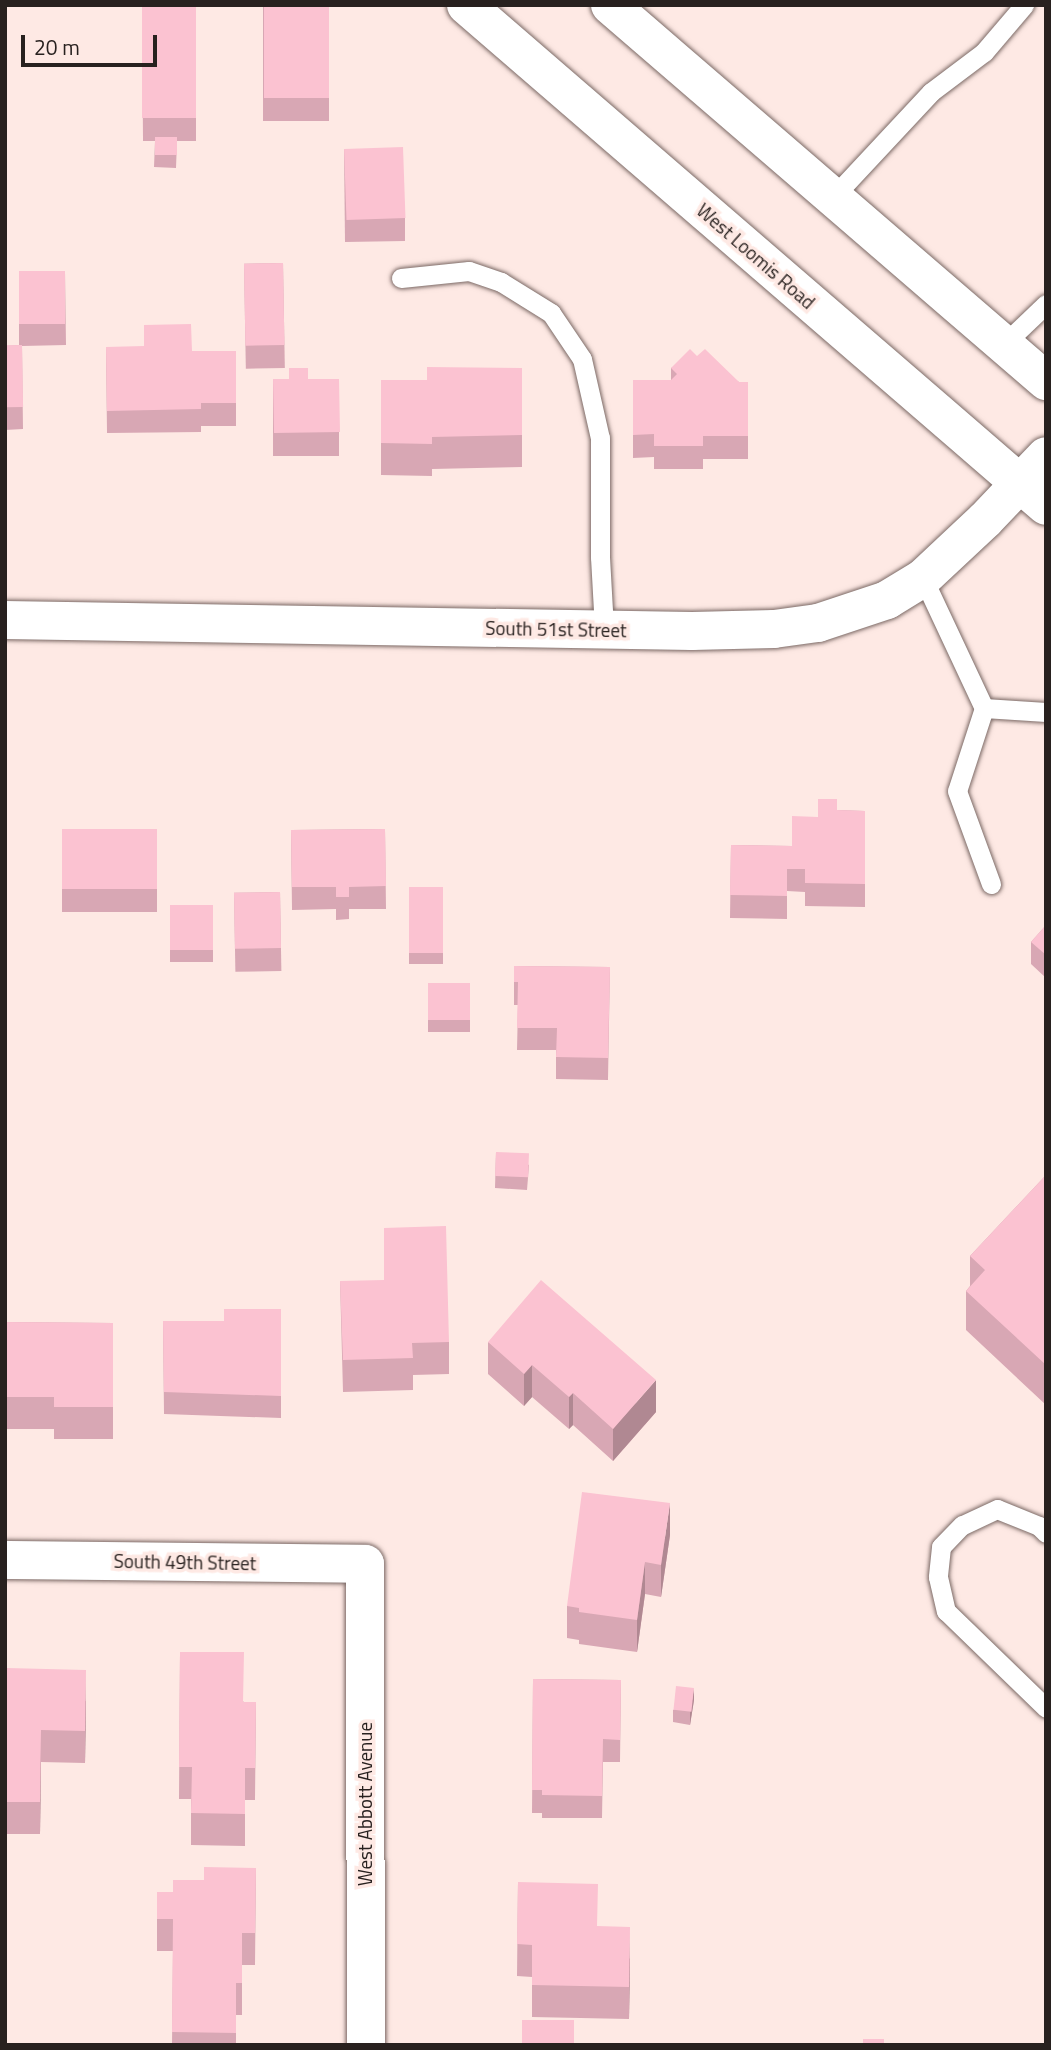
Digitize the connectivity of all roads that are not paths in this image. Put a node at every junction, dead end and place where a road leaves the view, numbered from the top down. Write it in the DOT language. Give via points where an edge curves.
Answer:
graph roads {
  1 [pos="466,5"];
  2 [pos="610,5"];
  3 [pos="1024,5"];
  4 [pos="834,196"];
  5 [pos="401,278"];
  6 [pos="1046,304"];
  7 [pos="1004,344"];
  8 [pos="1046,381"];
  9 [pos="1037,482"];
  10 [pos="923,578"];
  11 [pos="5,620"];
  12 [pos="604,629"];
  13 [pos="984,708"];
  14 [pos="1046,712"];
  15 [pos="991,884"];
  16 [pos="1046,1533"];
  17 [pos="5,1560"];
  18 [pos="365,1564"];
  19 [pos="1046,1709"];
  20 [pos="366,2045"];
  1 -- 9 [label="street, West Loomis Road"];
  2 -- 4 [label="street"];
  3 -- 4 [label="lane" via="984,52 931,92"];
  4 -- 7 [label="street"];
  5 -- 12 [label="lane" via="469,271 501,282 551,313 582,359 600,438"];
  6 -- 7 [label="lane"];
  7 -- 8 [label="street"];
  9 -- 10 [label="street, South 51st Street" via="985,520"];
  10 -- 12 [label="street, South 51st Street" via="887,600 818,623 774,629"];
  10 -- 13 [label="lane"];
  11 -- 12 [label="street, South 51st Street"];
  13 -- 14 [label="lane"];
  13 -- 15 [label="lane" via="957,790"];
  16 -- 19 [label="lane" via="998,1509 962,1525 941,1547 938,1577 946,1611"];
  17 -- 18 [label="street, South 49th Street"];
  18 -- 20 [label="street, West Abbott Avenue"];
}
